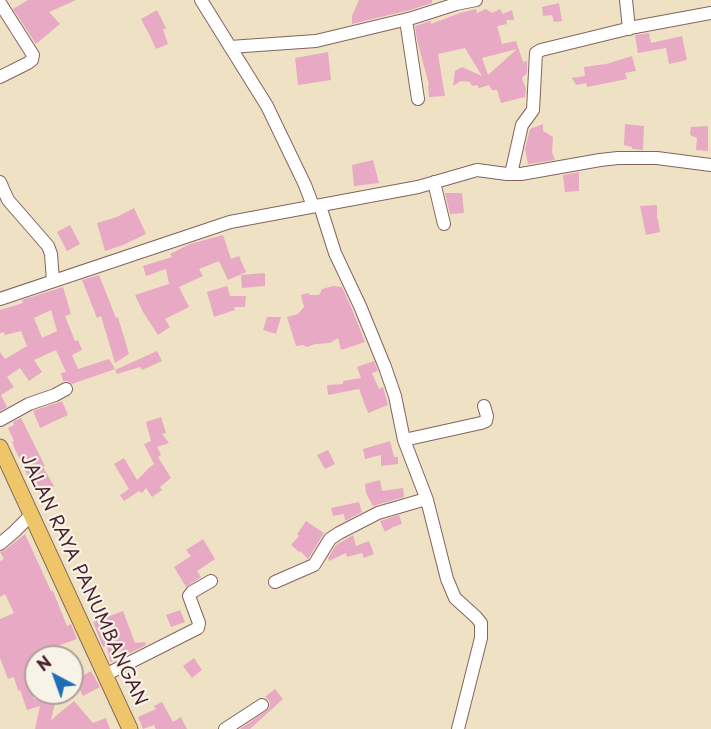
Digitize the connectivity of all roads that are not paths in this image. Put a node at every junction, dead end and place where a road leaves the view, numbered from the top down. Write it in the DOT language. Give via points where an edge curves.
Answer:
graph roads {
  1 [pos="201,0"];
  2 [pos="476,0"];
  3 [pos="626,0"];
  4 [pos="0,3"];
  5 [pos="711,13"];
  6 [pos="406,20"];
  7 [pos="629,29"];
  8 [pos="230,47"];
  9 [pos="0,77"];
  10 [pos="418,99"];
  11 [pos="711,165"];
  12 [pos="511,174"];
  13 [pos="0,182"];
  14 [pos="434,182"];
  15 [pos="316,206"];
  16 [pos="444,224"];
  17 [pos="53,281"];
  18 [pos="0,299"];
  19 [pos="66,389"];
  20 [pos="484,406"];
  21 [pos="0,420"];
  22 [pos="404,440"];
  23 [pos="0,447"];
  24 [pos="426,499"];
  25 [pos="31,515"];
  26 [pos="0,544"];
  27 [pos="211,581"];
  28 [pos="275,582"];
  29 [pos="105,675"];
  30 [pos="262,705"];
  31 [pos="130,729"];
  32 [pos="225,729"];
  33 [pos="458,729"];
  1 -- 8 [label="street"];
  2 -- 6 [label="street"];
  3 -- 7 [label="street"];
  4 -- 9 [label="street" via="33,55 28,63"];
  5 -- 7 [label="street"];
  6 -- 8 [label="street" via="316,41"];
  6 -- 10 [label="street"];
  7 -- 12 [label="street" via="536,53 533,110 522,125"];
  8 -- 15 [label="street" via="267,106"];
  11 -- 12 [label="street" via="618,158"];
  12 -- 14 [label="street" via="477,170"];
  13 -- 17 [label="street" via="8,200 48,246"];
  14 -- 15 [label="street"];
  14 -- 16 [label="street"];
  15 -- 17 [label="street" via="230,222"];
  15 -- 22 [label="street" via="392,386"];
  17 -- 18 [label="street"];
  19 -- 21 [label="street"];
  20 -- 22 [label="street" via="486,421"];
  22 -- 24 [label="street"];
  23 -- 25 [label="main road, JALAN RAYA PANUMBANGAN"];
  24 -- 28 [label="street" via="378,513 339,533 327,543 314,565"];
  24 -- 33 [label="street" via="454,598 481,623 481,638"];
  25 -- 26 [label="street"];
  25 -- 29 [label="main road, JALAN RAYA PANUMBANGAN"];
  27 -- 29 [label="street" via="189,596 198,628"];
  29 -- 31 [label="main road, JALAN RAYA PANUMBANGAN"];
  30 -- 32 [label="street"];
}
